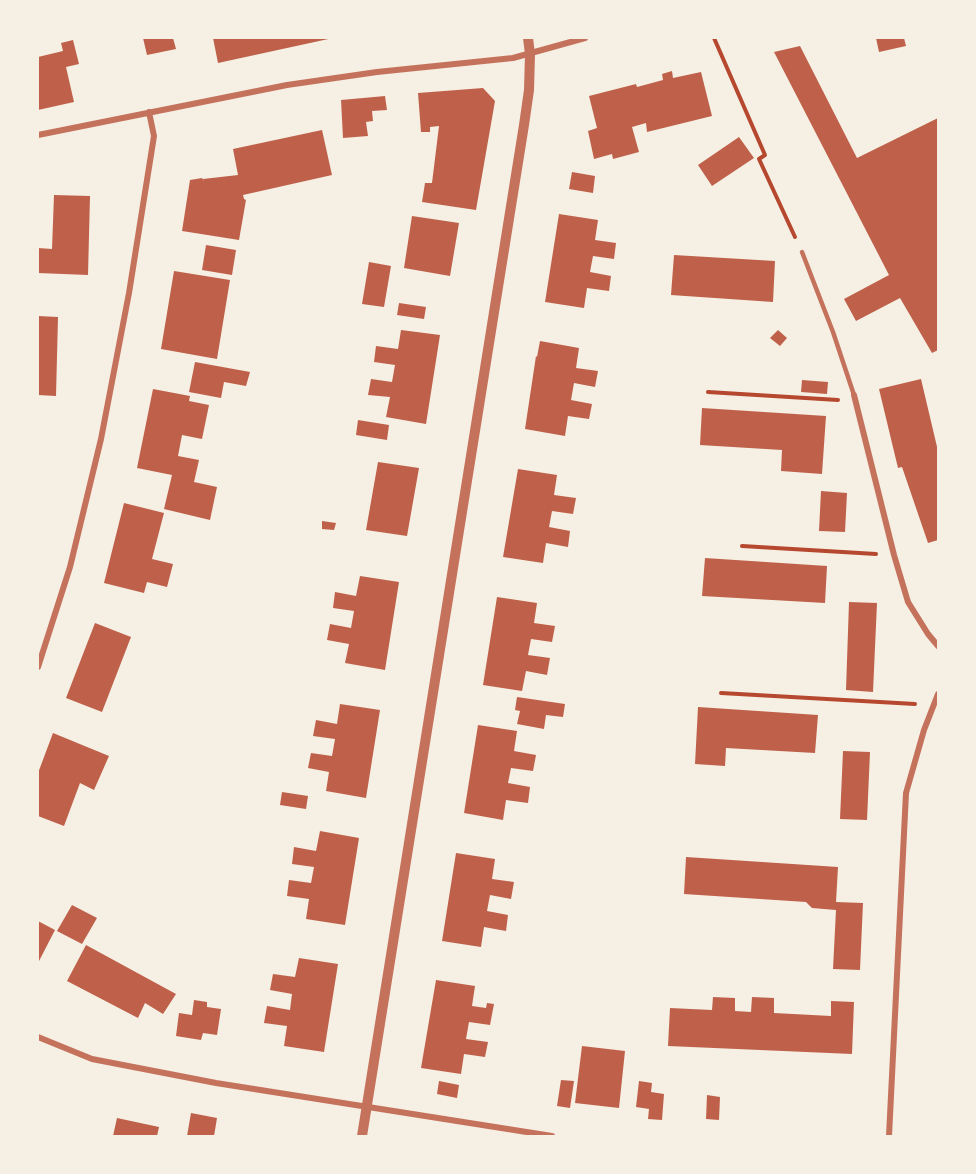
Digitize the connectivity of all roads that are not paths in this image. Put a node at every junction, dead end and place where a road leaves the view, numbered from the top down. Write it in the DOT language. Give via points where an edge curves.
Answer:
graph roads {
  1 [pos="528,38"];
  2 [pos="585,38"];
  3 [pos="530,54"];
  4 [pos="149,112"];
  5 [pos="38,135"];
  6 [pos="802,252"];
  7 [pos="855,398"];
  8 [pos="939,646"];
  9 [pos="38,667"];
  10 [pos="939,694"];
  11 [pos="38,1037"];
  12 [pos="366,1108"];
  13 [pos="362,1137"];
  14 [pos="552,1137"];
  15 [pos="889,1137"];
  1 -- 3 [label="street"];
  2 -- 3 [label="street"];
  3 -- 4 [label="street" via="287,85"];
  3 -- 12 [label="street" via="524,124"];
  4 -- 5 [label="street"];
  4 -- 9 [label="street" via="154,136 101,439 70,567"];
  6 -- 7 [label="lane"];
  7 -- 8 [label="street" via="908,602"];
  10 -- 15 [label="street" via="906,793"];
  11 -- 12 [label="street" via="92,1059"];
  12 -- 13 [label="street"];
  12 -- 14 [label="street"];
}
